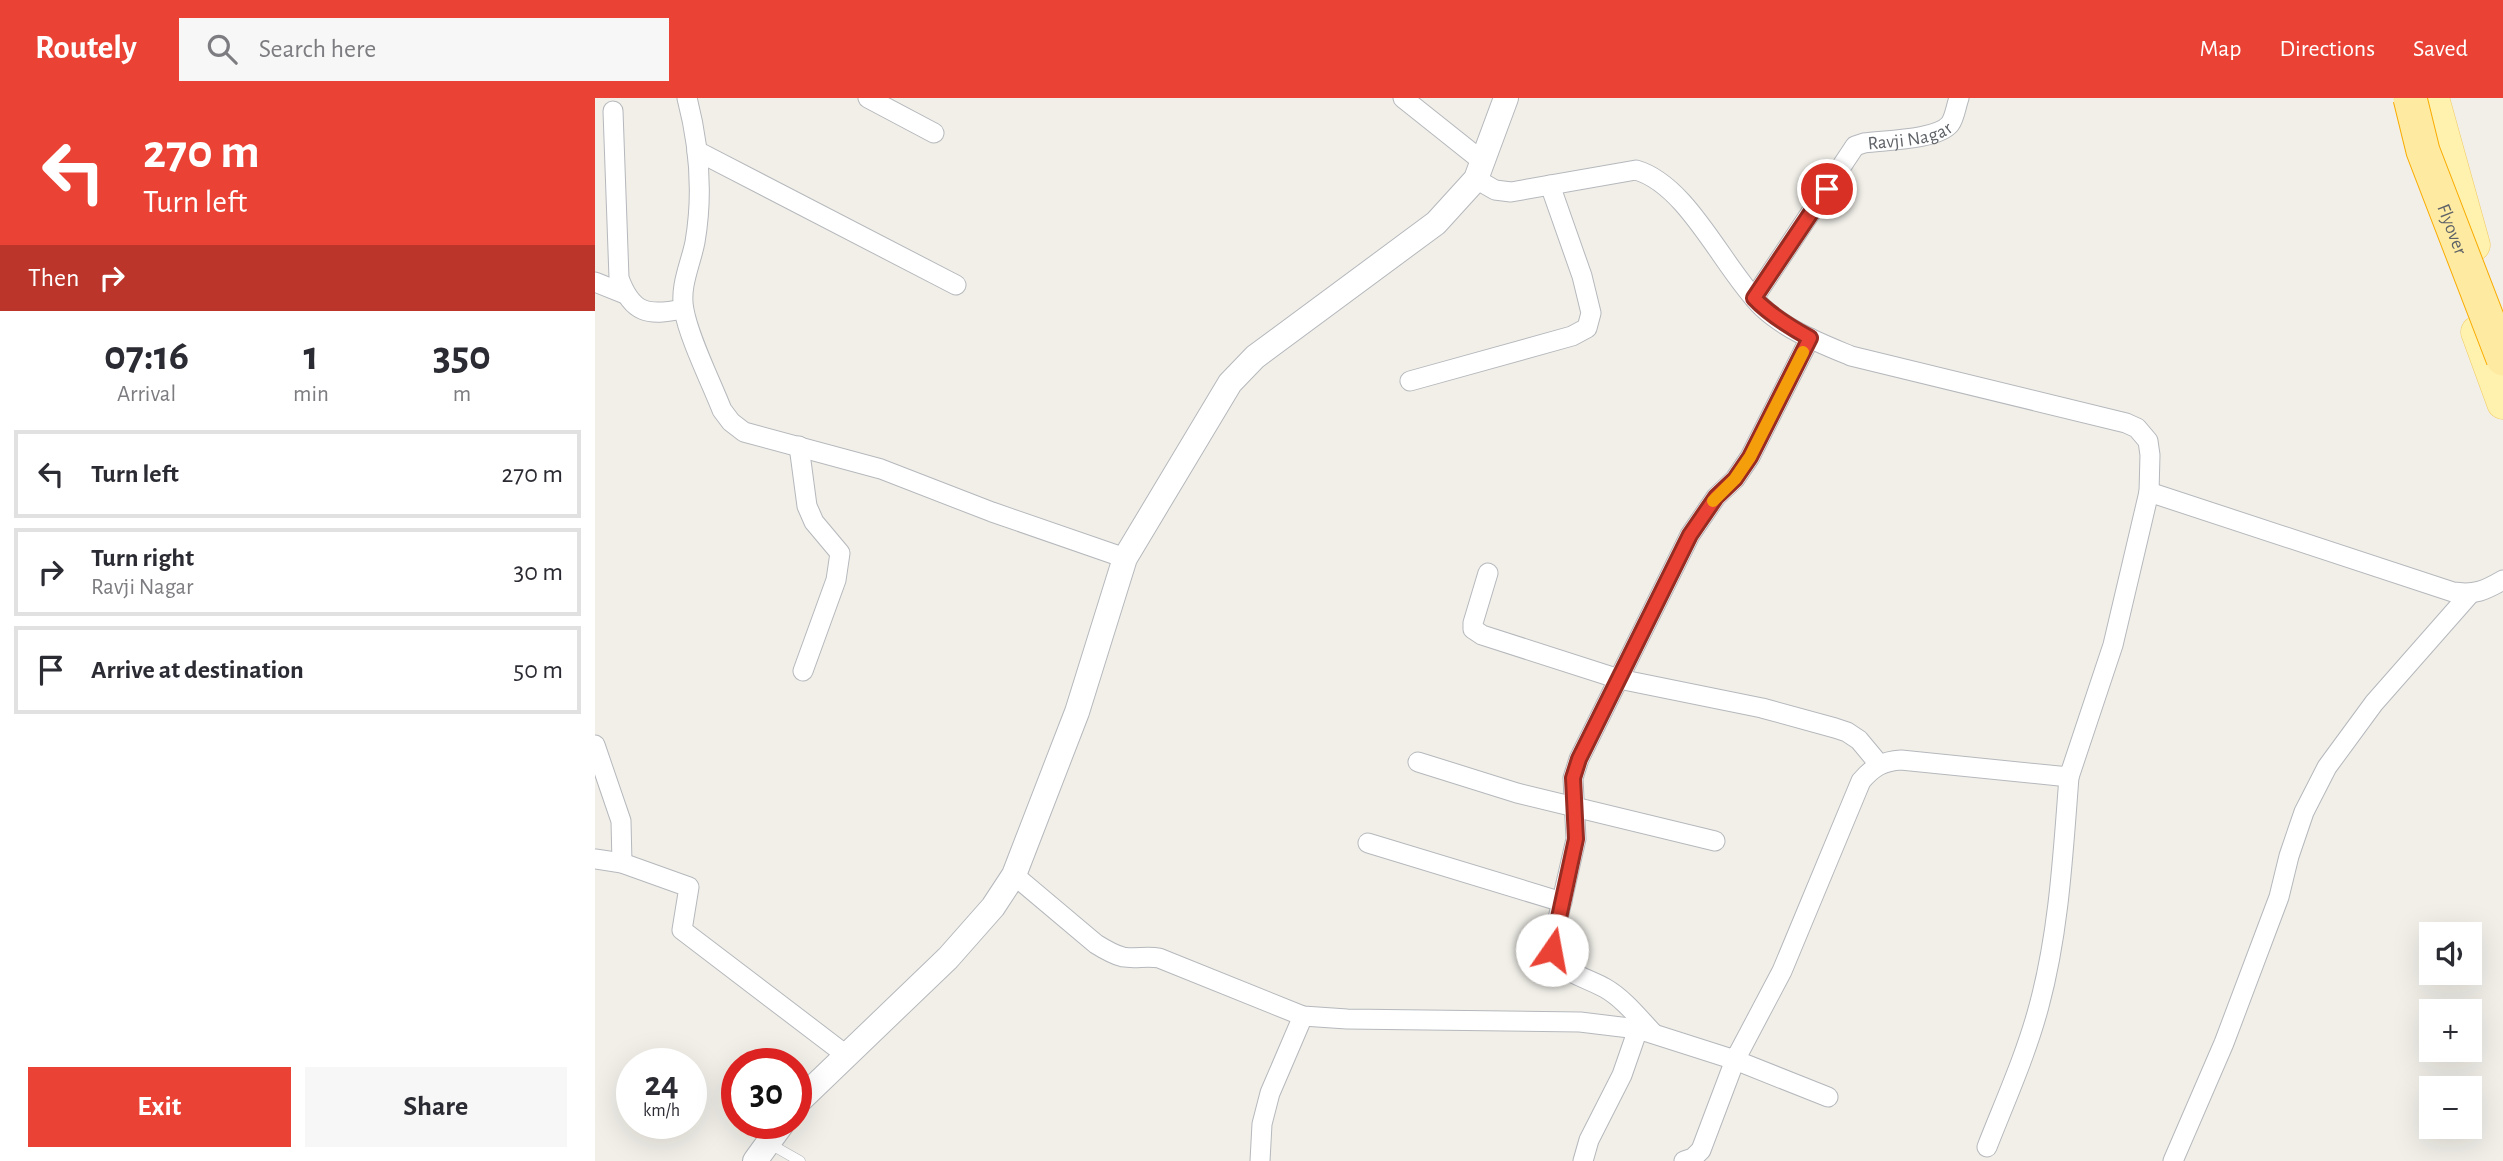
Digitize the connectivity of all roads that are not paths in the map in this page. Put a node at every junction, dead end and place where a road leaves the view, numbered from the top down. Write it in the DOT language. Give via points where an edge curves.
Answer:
graph roads {
  1 [pos="687,98"];
  2 [pos="868,98"];
  3 [pos="1403,98"];
  4 [pos="1506,98"];
  5 [pos="1959,98"];
  6 [pos="2396,98"];
  7 [pos="2410,98"];
  8 [pos="2440,106"];
  9 [pos="613,111"];
  10 [pos="934,133"];
  11 [pos="2407,136"];
  12 [pos="697,151"];
  13 [pos="1479,170"];
  14 [pos="1551,185"];
  15 [pos="595,282"];
  16 [pos="956,285"];
  17 [pos="625,294"];
  18 [pos="1754,298"];
  19 [pos="683,309"];
  20 [pos="2503,316"];
  21 [pos="1810,338"];
  22 [pos="2503,359"];
  23 [pos="1409,380"];
  24 [pos="2503,402"];
  25 [pos="799,446"];
  26 [pos="2149,492"];
  27 [pos="1125,558"];
  28 [pos="1487,573"];
  29 [pos="2503,580"];
  30 [pos="2469,594"];
  31 [pos="803,671"];
  32 [pos="1619,679"];
  33 [pos="595,745"];
  34 [pos="1418,762"];
  35 [pos="1879,764"];
  36 [pos="2069,777"];
  37 [pos="1575,808"];
  38 [pos="1715,841"];
  39 [pos="1368,843"];
  40 [pos="595,859"];
  41 [pos="622,863"];
  42 [pos="1014,875"];
  43 [pos="1562,902"];
  44 [pos="1303,1016"];
  45 [pos="1646,1031"];
  46 [pos="846,1055"];
  47 [pos="1735,1060"];
  48 [pos="812,1088"];
  49 [pos="1828,1097"];
  50 [pos="768,1143"];
  51 [pos="1987,1147"];
  52 [pos="800,1161"];
  53 [pos="1260,1161"];
  54 [pos="1583,1161"];
  55 [pos="1684,1161"];
  56 [pos="2173,1161"];
  1 -- 12 [label="street"];
  2 -- 10 [label="street"];
  3 -- 13 [label="street"];
  4 -- 13 [label="street"];
  5 -- 18 [label="street, Ravji Nagar" via="1951,123 1943,131 1855,146"];
  6 -- 11 [label="main road"];
  7 -- 22 [label="highway, Flyover, bridge" via="2423,151"];
  8 -- 11 [label="street"];
  8 -- 20 [label="main road" via="2469,234"];
  9 -- 17 [label="street" via="619,278"];
  11 -- 24 [label="main road"];
  12 -- 16 [label="street"];
  12 -- 19 [label="street" via="699,200"];
  13 -- 14 [label="street" via="1495,190"];
  13 -- 27 [label="street" via="1436,223 1255,357 1230,383"];
  14 -- 18 [label="street" via="1636,170 1650,174 1688,209"];
  14 -- 23 [label="street" via="1582,276 1591,313 1587,328"];
  15 -- 17 [label="street"];
  17 -- 19 [label="street" via="646,313"];
  18 -- 21 [label="street"];
  19 -- 25 [label="street" via="731,422 744,432"];
  21 -- 26 [label="street" via="1851,356 2126,423 2148,441"];
  21 -- 32 [label="street" via="1750,457 1690,535"];
  25 -- 27 [label="street" via="881,468"];
  25 -- 31 [label="street" via="807,506 840,553 836,580"];
  26 -- 30 [label="street"];
  26 -- 36 [label="street" via="2113,645"];
  27 -- 42 [label="street" via="1077,712"];
  28 -- 32 [label="street" via="1473,623 1476,633"];
  29 -- 30 [label="street"];
  30 -- 56 [label="street" via="2374,703 2327,767 2289,856 2279,897 2224,1043"];
  32 -- 35 [label="street" via="1762,708 1847,732"];
  32 -- 37 [label="street" via="1579,759 1573,778"];
  33 -- 41 [label="street" via="621,821"];
  34 -- 37 [label="street"];
  35 -- 36 [label="street" via="1901,760"];
  35 -- 47 [label="street" via="1861,781 1782,971"];
  36 -- 51 [label="street" via="2056,921 2040,1005"];
  37 -- 38 [label="street"];
  37 -- 43 [label="street" via="1576,839"];
  39 -- 43 [label="street"];
  40 -- 41 [label="street"];
  41 -- 46 [label="street" via="689,887 682,930"];
  42 -- 44 [label="street" via="1109,951 1124,957 1160,958"];
  42 -- 46 [label="street" via="948,958"];
  43 -- 45 [label="street" via="1553,958 1621,999"];
  44 -- 45 [label="street" via="1580,1022"];
  44 -- 53 [label="street" via="1270,1093"];
  45 -- 47 [label="street"];
  45 -- 54 [label="street" via="1588,1140"];
  46 -- 48 [label="street"];
  47 -- 49 [label="street"];
  47 -- 55 [label="street" via="1701,1150"];
  50 -- 52 [label="lane"];
}
